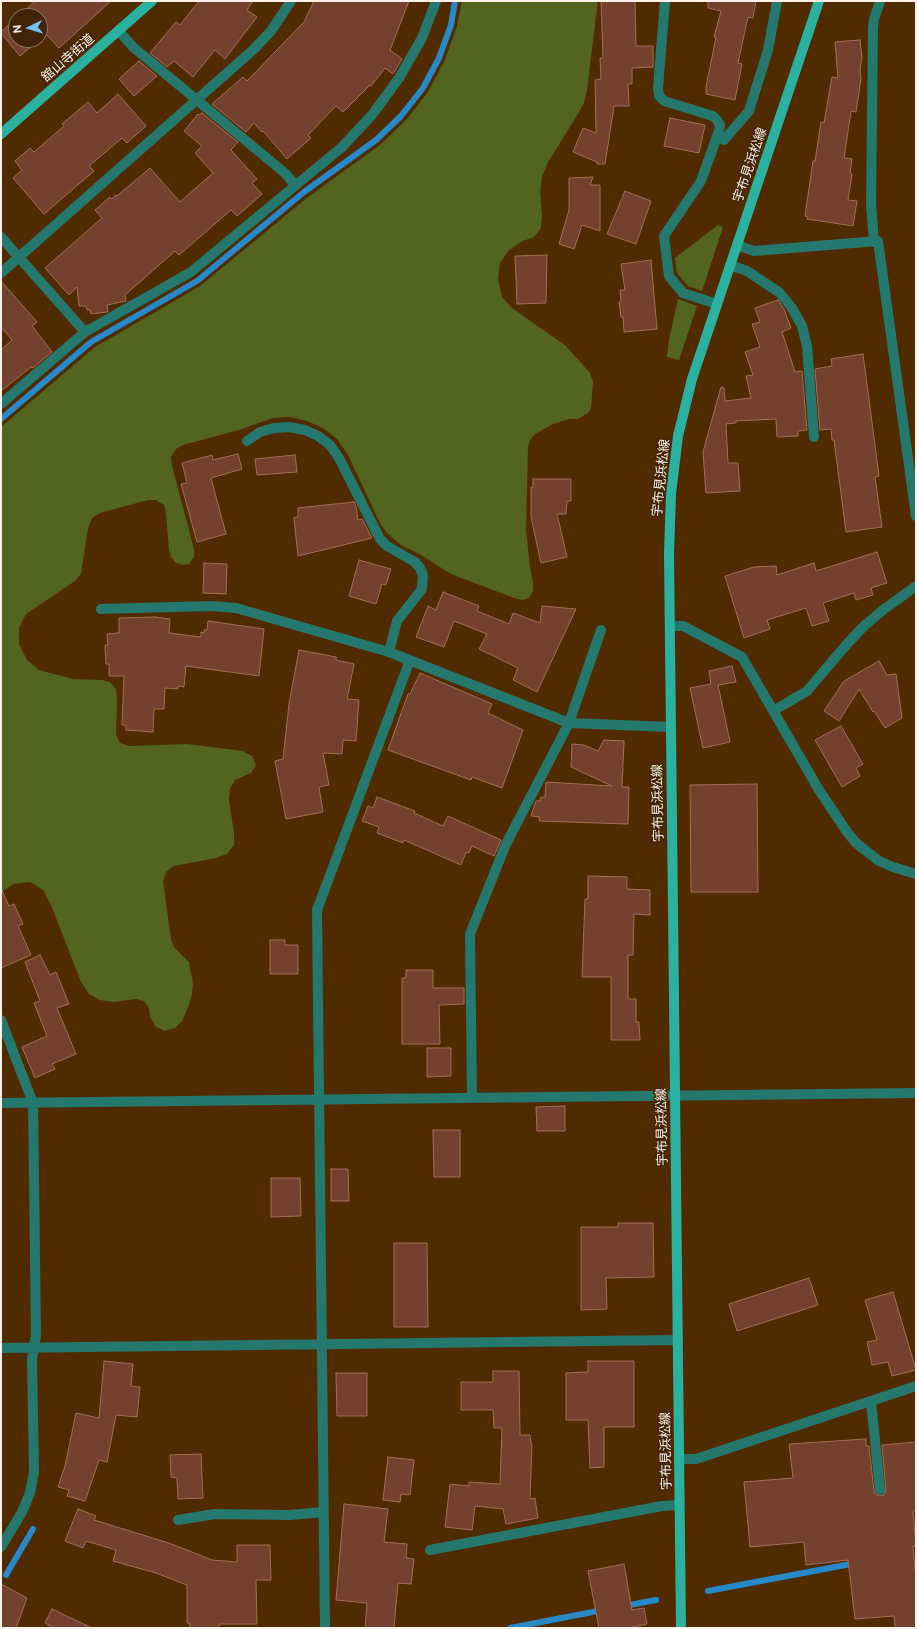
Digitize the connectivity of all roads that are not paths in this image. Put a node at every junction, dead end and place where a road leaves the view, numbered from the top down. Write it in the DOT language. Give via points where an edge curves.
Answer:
graph roads {
  1 [pos="152,1"];
  2 [pos="291,1"];
  3 [pos="436,1"];
  4 [pos="665,1"];
  5 [pos="777,1"];
  6 [pos="819,1"];
  7 [pos="880,1"];
  8 [pos="119,30"];
  9 [pos="197,99"];
  10 [pos="1,134"];
  11 [pos="717,137"];
  12 [pos="295,185"];
  13 [pos="1,237"];
  14 [pos="874,242"];
  15 [pos="737,245"];
  16 [pos="19,257"];
  17 [pos="730,265"];
  18 [pos="1,273"];
  19 [pos="717,304"];
  20 [pos="85,332"];
  21 [pos="1,404"];
  22 [pos="814,437"];
  23 [pos="247,441"];
  24 [pos="916,516"];
  25 [pos="916,586"];
  26 [pos="101,609"];
  27 [pos="670,626"];
  28 [pos="601,630"];
  29 [pos="389,652"];
  30 [pos="410,660"];
  31 [pos="773,711"];
  32 [pos="569,723"];
  33 [pos="670,727"];
  34 [pos="916,874"];
  35 [pos="1,1020"];
  36 [pos="916,1093"];
  37 [pos="675,1096"];
  38 [pos="472,1098"];
  39 [pos="319,1100"];
  40 [pos="1,1103"];
  41 [pos="33,1103"];
  42 [pos="677,1340"];
  43 [pos="322,1344"];
  44 [pos="34,1347"];
  45 [pos="1,1348"];
  46 [pos="916,1386"];
  47 [pos="871,1401"];
  48 [pos="679,1459"];
  49 [pos="880,1490"];
  50 [pos="679,1505"];
  51 [pos="324,1512"];
  52 [pos="178,1520"];
  53 [pos="1,1547"];
  54 [pos="430,1550"];
  55 [pos="325,1628"];
  56 [pos="680,1628"];
  1 -- 8 [label="main road, 舘山寺街道"];
  2 -- 9 [label="street" via="271,31"];
  3 -- 12 [label="street" via="422,38 386,97 342,147"];
  4 -- 11 [label="street" via="659,96 664,102 712,116 720,125"];
  5 -- 11 [label="street" via="768,50 749,111 724,140"];
  6 -- 15 [label="main road, 宇布見浜松線"];
  7 -- 14 [label="street" via="873,28 871,204"];
  8 -- 9 [label="street" via="134,47"];
  8 -- 10 [label="main road, 舘山寺街道"];
  9 -- 12 [label="street" via="286,174"];
  9 -- 16 [label="street"];
  11 -- 19 [label="street" via="701,181 664,236 669,276 683,293"];
  12 -- 20 [label="street" via="191,272"];
  13 -- 16 [label="street"];
  14 -- 15 [label="street" via="754,250"];
  14 -- 24 [label="street" via="878,241"];
  15 -- 17 [label="main road, 宇布見浜松線"];
  16 -- 18 [label="street"];
  16 -- 20 [label="street"];
  17 -- 19 [label="main road, 宇布見浜松線"];
  17 -- 22 [label="street" via="747,271 780,293 802,326 807,346"];
  19 -- 27 [label="main road, 宇布見浜松線" via="688,393 674,465 669,523"];
  20 -- 21 [label="street"];
  23 -- 29 [label="street" via="260,432 274,428 297,428 318,436 330,445 339,458 380,539 420,568 423,575 422,589 398,621"];
  25 -- 31 [label="street" via="864,626 807,691"];
  26 -- 29 [label="street" via="211,606 236,608"];
  27 -- 31 [label="street" via="683,626 742,657"];
  27 -- 33 [label="main road, 宇布見浜松線"];
  28 -- 32 [label="street"];
  29 -- 30 [label="street"];
  30 -- 32 [label="street"];
  30 -- 39 [label="street" via="317,910"];
  31 -- 34 [label="street" via="819,790 856,843 879,861"];
  32 -- 33 [label="street"];
  32 -- 38 [label="street" via="506,844 470,934"];
  33 -- 37 [label="main road, 宇布見浜松線"];
  35 -- 41 [label="street"];
  36 -- 37 [label="street"];
  37 -- 38 [label="street"];
  37 -- 42 [label="main road, 宇布見浜松線"];
  38 -- 39 [label="street"];
  39 -- 41 [label="street"];
  39 -- 43 [label="street"];
  40 -- 41 [label="street"];
  41 -- 44 [label="street" via="36,1327"];
  42 -- 43 [label="street"];
  42 -- 48 [label="main road, 宇布見浜松線"];
  43 -- 44 [label="street"];
  43 -- 51 [label="street"];
  44 -- 45 [label="street"];
  44 -- 53 [label="street" via="34,1472 30,1493 22,1512"];
  46 -- 47 [label="street"];
  47 -- 48 [label="street" via="696,1458"];
  47 -- 49 [label="street"];
  48 -- 50 [label="main road, 宇布見浜松線"];
  50 -- 54 [label="street" via="662,1506"];
  50 -- 56 [label="main road, 宇布見浜松線"];
  51 -- 52 [label="street" via="290,1515 215,1514"];
  51 -- 55 [label="street"];
}
